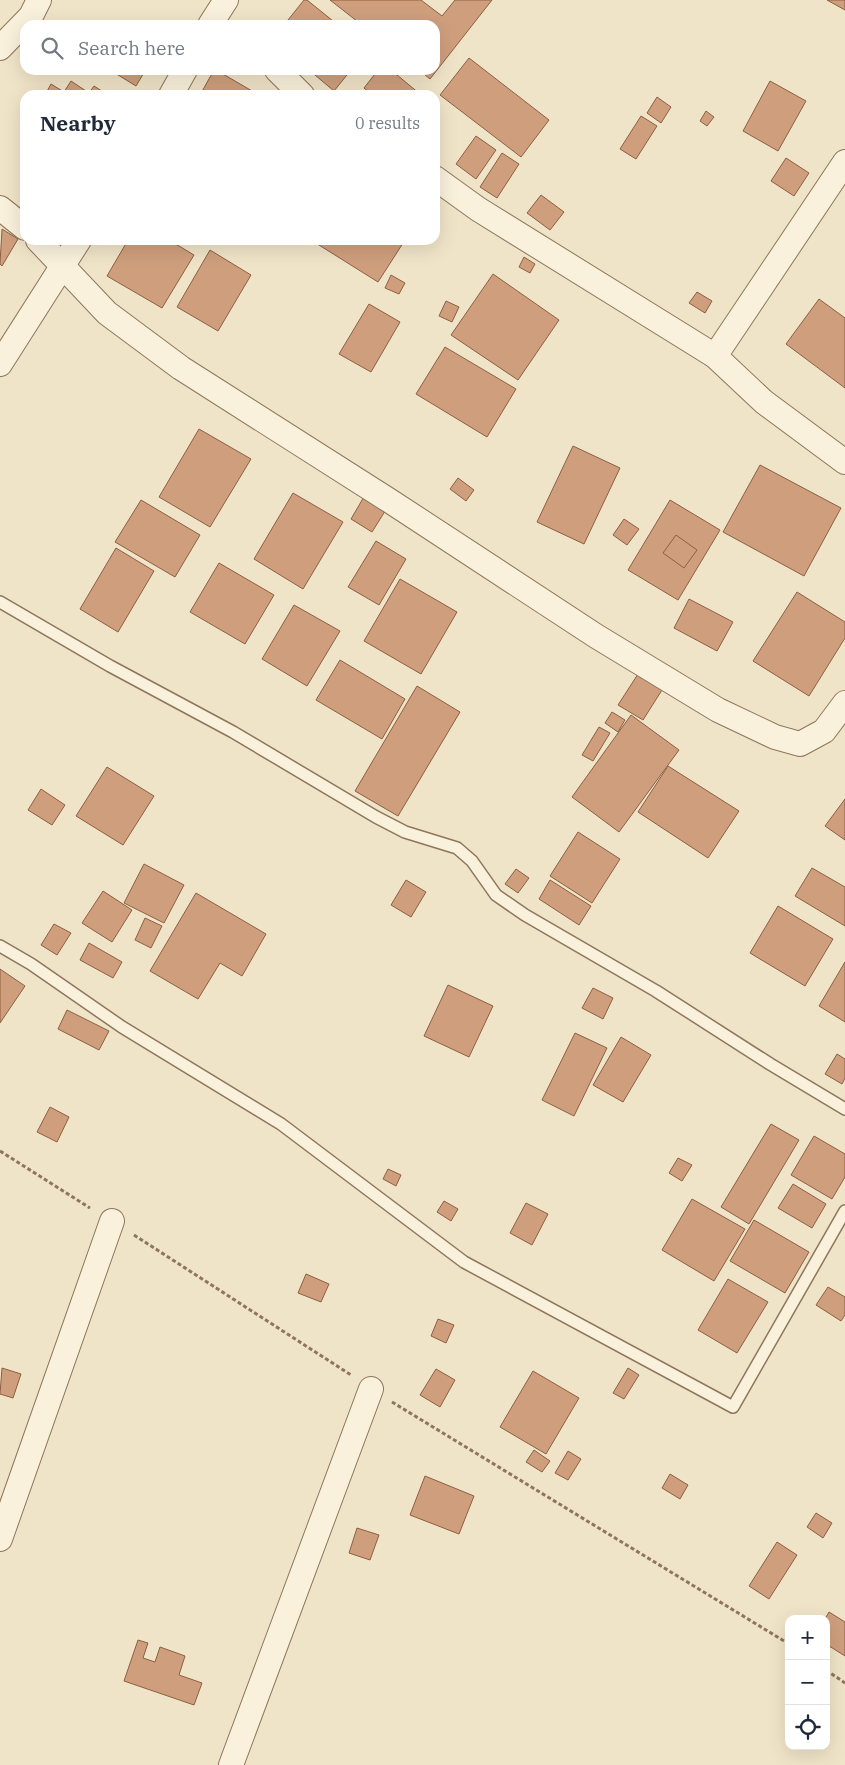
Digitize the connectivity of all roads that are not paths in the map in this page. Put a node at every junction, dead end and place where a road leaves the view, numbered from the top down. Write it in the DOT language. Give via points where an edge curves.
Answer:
graph roads {
  1 [pos="39,0"];
  2 [pos="27,20"];
  3 [pos="20,27"];
  4 [pos="0,48"];
  5 [pos="182,75"];
  6 [pos="282,75"];
  7 [pos="174,90"];
  8 [pos="297,90"];
  9 [pos="845,162"];
  10 [pos="440,182"];
  11 [pos="0,208"];
  12 [pos="20,224"];
  13 [pos="43,245"];
  14 [pos="76,245"];
  15 [pos="63,264"];
  16 [pos="715,356"];
  17 [pos="0,364"];
  18 [pos="845,462"];
  19 [pos="0,602"];
  20 [pos="845,703"];
  21 [pos="0,946"];
  22 [pos="845,1109"];
  23 [pos="845,1211"];
  24 [pos="112,1221"];
  25 [pos="371,1388"];
  26 [pos="0,1539"];
  27 [pos="231,1765"];
  1 -- 2 [label="street"];
  3 -- 4 [label="street"];
  5 -- 7 [label="street"];
  6 -- 8 [label="street"];
  9 -- 16 [label="street"];
  10 -- 16 [label="street" via="478,209"];
  11 -- 12 [label="street"];
  13 -- 15 [label="street"];
  14 -- 15 [label="street"];
  15 -- 17 [label="street"];
  15 -- 20 [label="street" via="108,313 181,368 596,636 718,710 775,737 800,744 824,732"];
  16 -- 18 [label="street" via="764,402"];
  19 -- 22 [label="lane" via="233,732 376,817 405,832 457,848 472,861 496,895"];
  21 -- 23 [label="lane" via="281,1124 464,1262 733,1407"];
  24 -- 26 [label="street"];
  25 -- 27 [label="street"];
}
